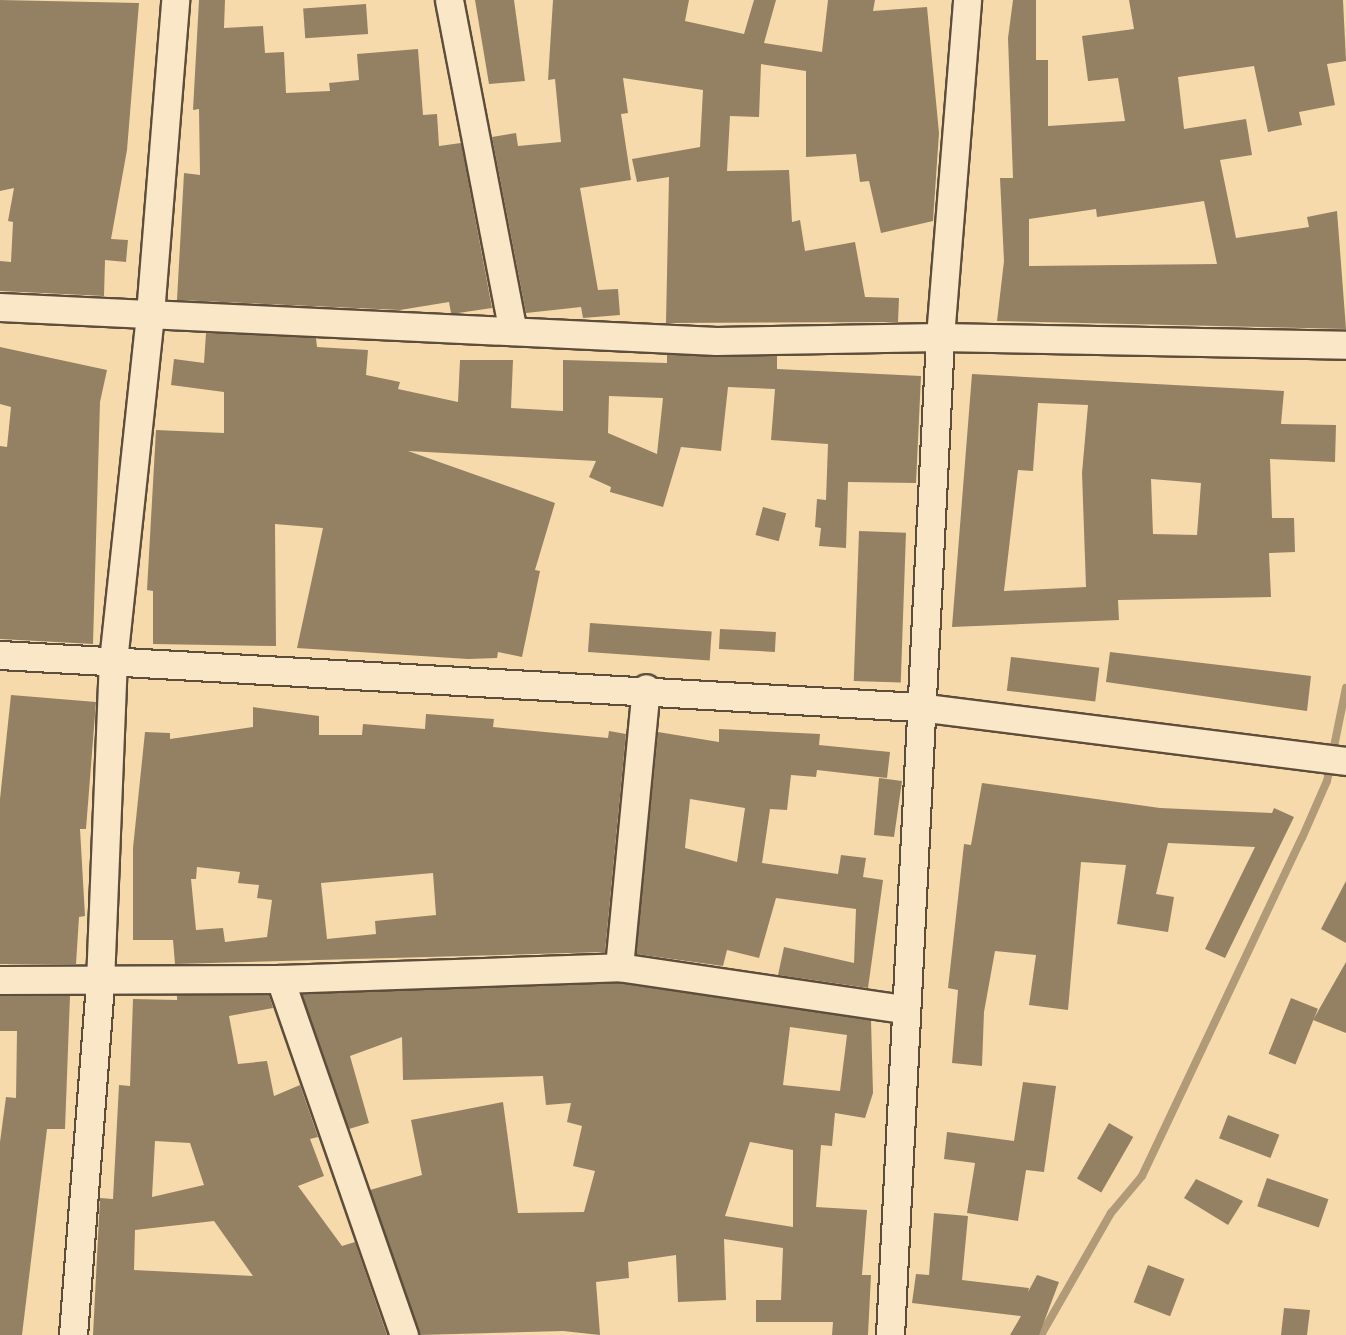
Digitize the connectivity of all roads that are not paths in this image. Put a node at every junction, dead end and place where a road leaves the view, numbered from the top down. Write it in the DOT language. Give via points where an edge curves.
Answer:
graph roads {
  1 [pos="175,0"];
  2 [pos="449,0"];
  3 [pos="966,0"];
  4 [pos="0,308"];
  5 [pos="150,314"];
  6 [pos="513,331"];
  7 [pos="940,338"];
  8 [pos="1346,345"];
  9 [pos="0,655"];
  10 [pos="113,660"];
  11 [pos="646,688"];
  12 [pos="919,707"];
  13 [pos="1346,761"];
  14 [pos="620,967"];
  15 [pos="280,979"];
  16 [pos="0,980"];
  17 [pos="100,982"];
  18 [pos="904,1009"];
  19 [pos="73,1335"];
  20 [pos="404,1335"];
  21 [pos="890,1335"];
  1 -- 5 [label="street"];
  2 -- 6 [label="street"];
  3 -- 7 [label="street"];
  4 -- 5 [label="street"];
  5 -- 6 [label="street"];
  5 -- 10 [label="street"];
  6 -- 7 [label="street" via="716,341"];
  7 -- 8 [label="street"];
  7 -- 12 [label="street"];
  9 -- 10 [label="street"];
  10 -- 11 [label="street"];
  10 -- 17 [label="street"];
  11 -- 12 [label="street"];
  11 -- 14 [label="street"];
  12 -- 13 [label="street"];
  12 -- 18 [label="street"];
  14 -- 15 [label="street"];
  14 -- 18 [label="street"];
  15 -- 17 [label="street"];
  15 -- 20 [label="street"];
  16 -- 17 [label="street"];
  17 -- 19 [label="street"];
  18 -- 21 [label="street"];
}
